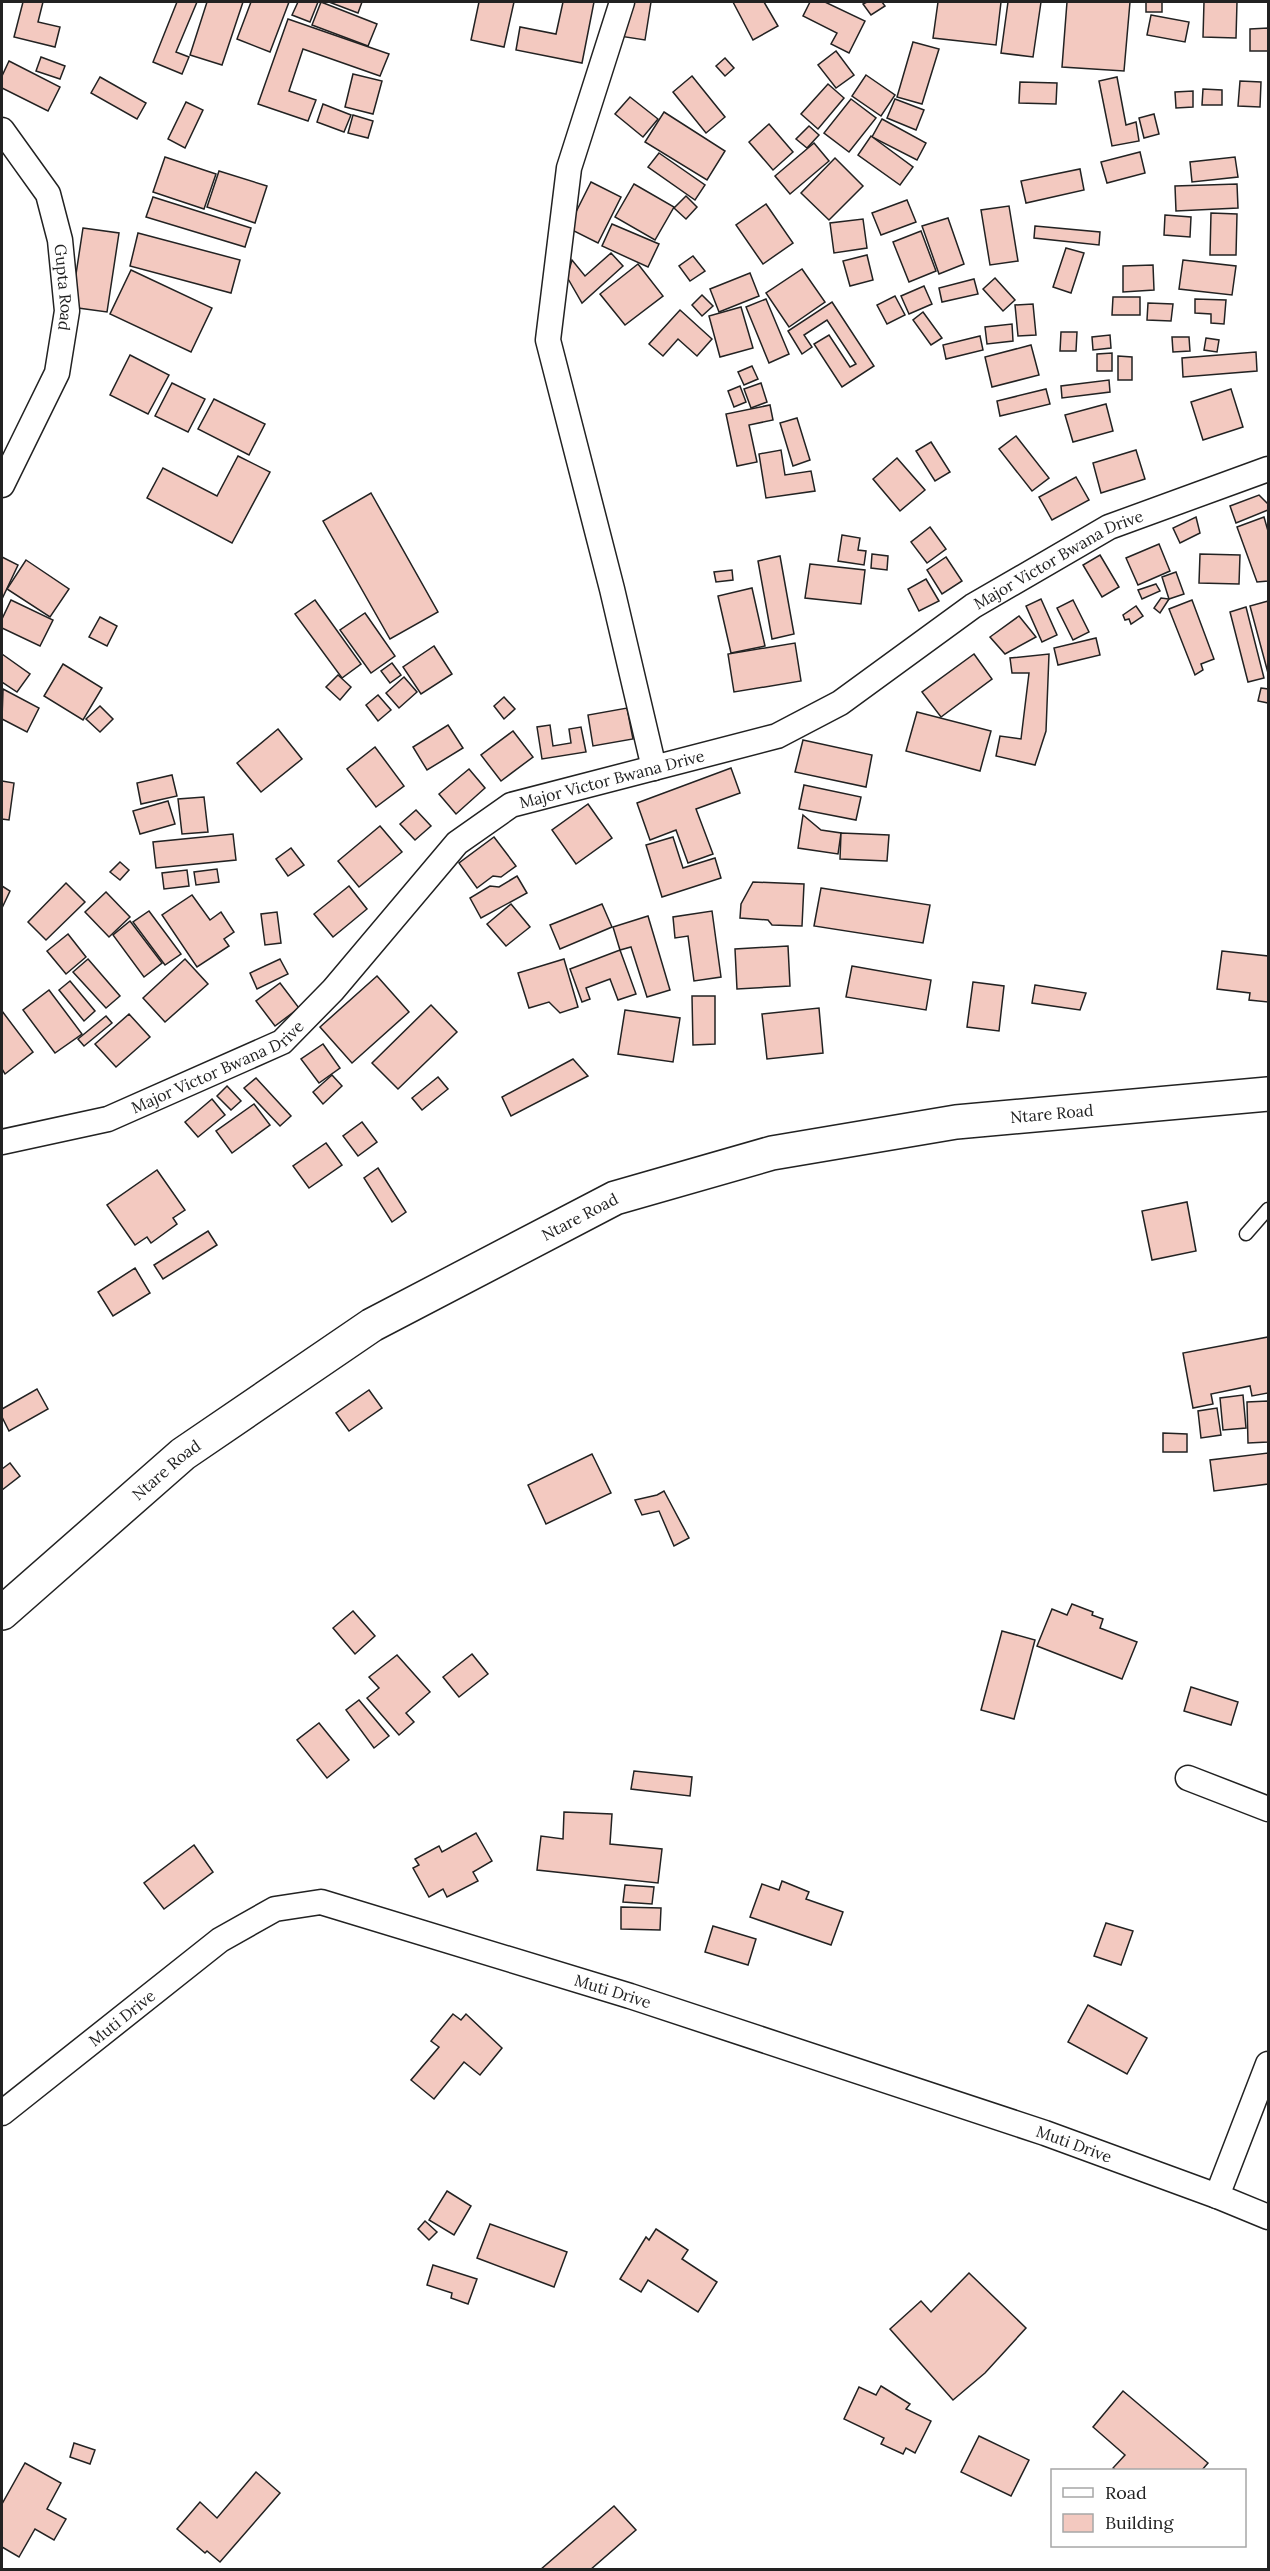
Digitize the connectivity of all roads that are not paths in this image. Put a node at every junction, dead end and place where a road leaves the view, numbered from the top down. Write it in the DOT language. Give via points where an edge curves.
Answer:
graph roads {
  1 [pos="622,2"];
  2 [pos="2,130"];
  3 [pos="1269,469"];
  4 [pos="2,485"];
  5 [pos="654,768"];
  6 [pos="1269,1094"];
  7 [pos="2,1142"];
  8 [pos="1269,1209"];
  9 [pos="1246,1234"];
  10 [pos="2,1613"];
  11 [pos="1188,1778"];
  12 [pos="1269,1809"];
  13 [pos="1269,2064"];
  14 [pos="2,2113"];
  15 [pos="1217,2196"];
  16 [pos="1269,2217"];
  1 -- 5 [label="street" via="569,168 548,340"];
  2 -- 4 [label="street, Gupta Road" via="48,194 60,240 67,311 57,373"];
  3 -- 5 [label="street, Major Victor Bwana Drive" via="1109,527 972,606 840,703 777,736"];
  5 -- 7 [label="street, Major Victor Bwana Drive" via="511,805 457,843 333,990 282,1042 108,1119"];
  6 -- 10 [label="main road, Ntare Road" via="956,1122 772,1153 615,1198 372,1325 183,1454"];
  8 -- 9 [label="lane"];
  11 -- 12 [label="street"];
  13 -- 15 [label="street"];
  14 -- 15 [label="street, Muti Drive" via="220,1940 275,1909 321,1902 630,1996 1045,2133"];
  15 -- 16 [label="street, Muti Drive"];
}
